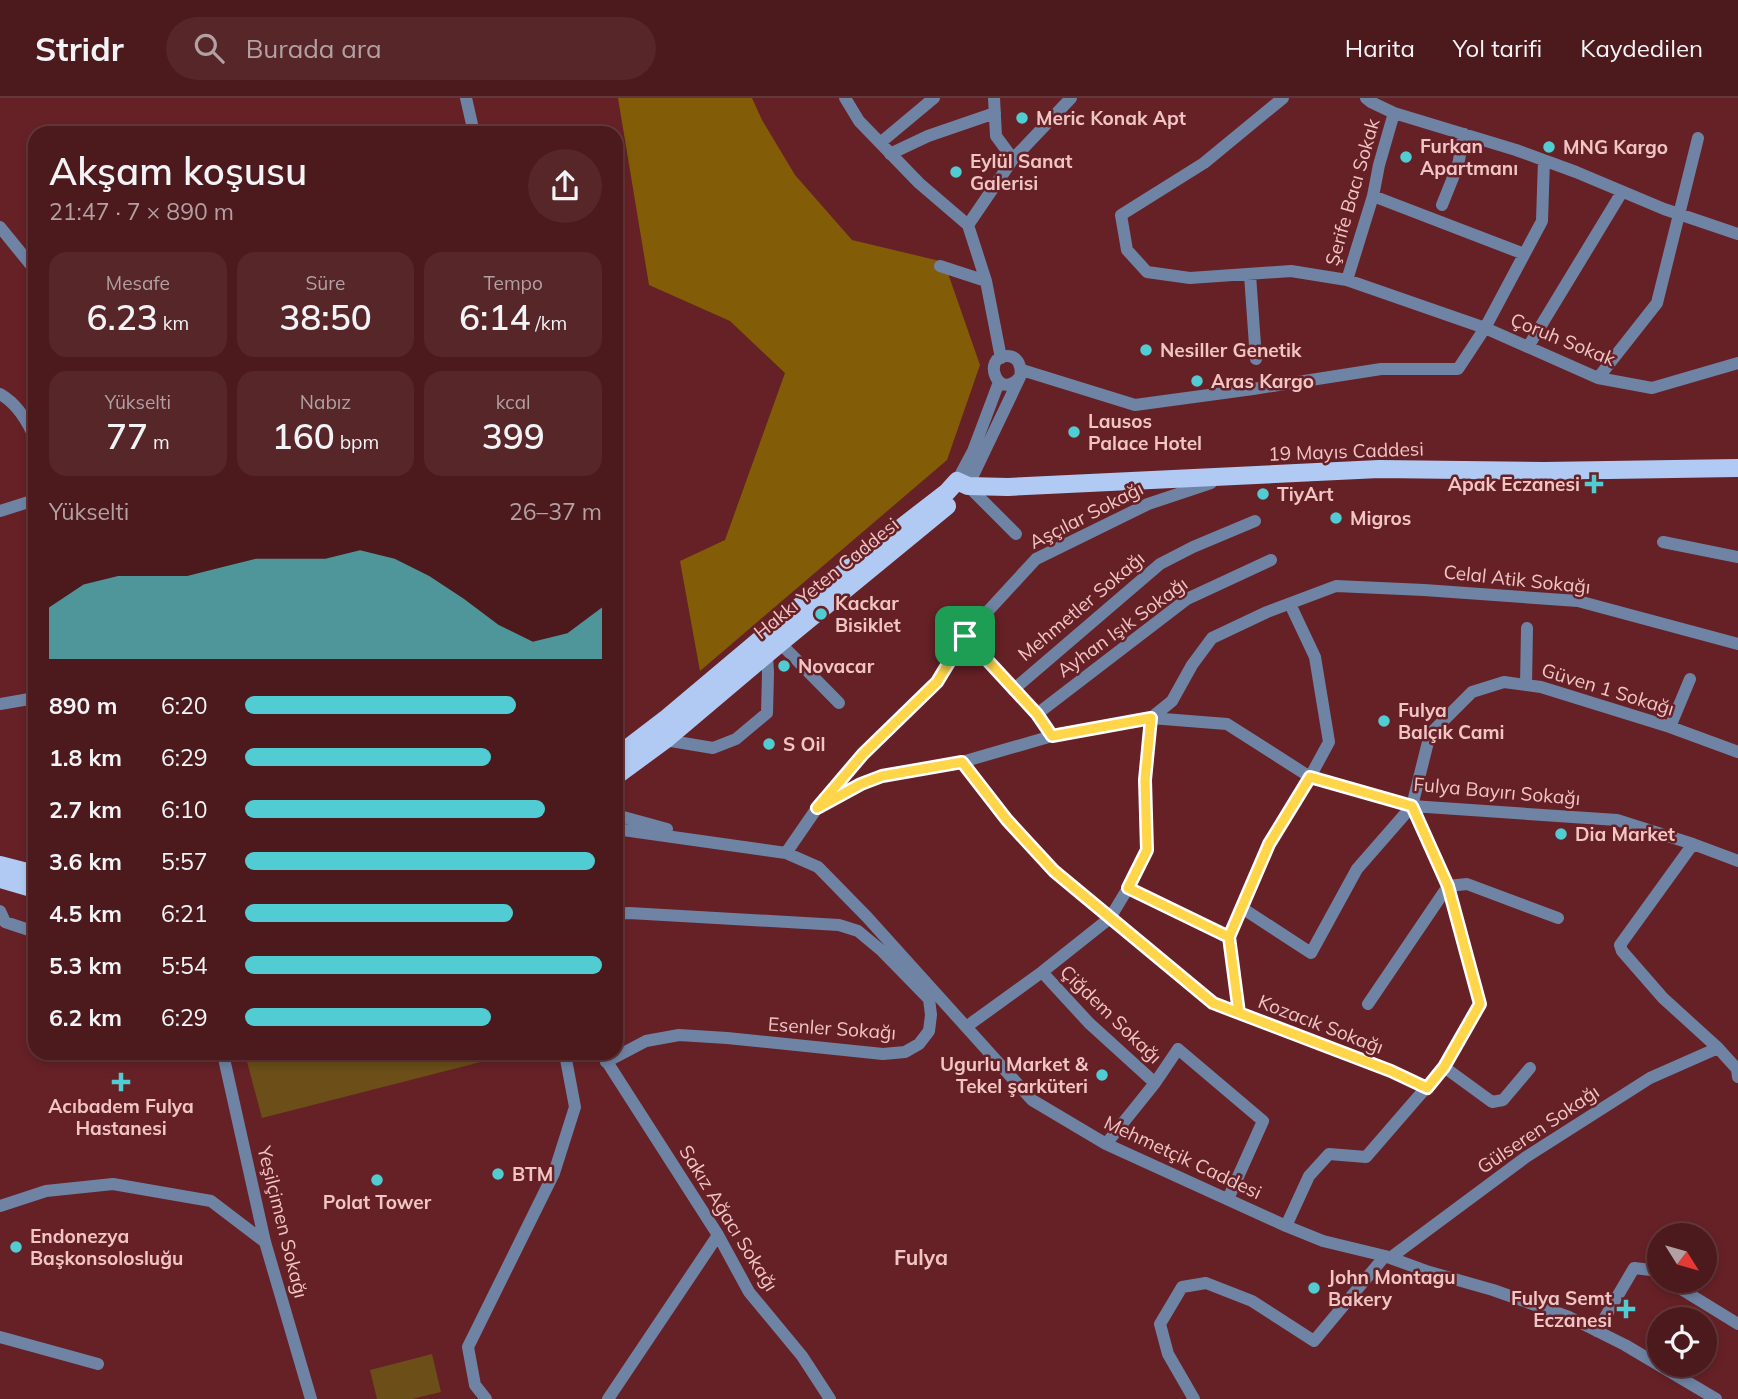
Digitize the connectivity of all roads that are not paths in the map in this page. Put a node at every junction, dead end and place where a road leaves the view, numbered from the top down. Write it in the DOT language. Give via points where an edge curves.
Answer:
graph roads {
  1 [pos="466,98"];
  2 [pos="845,98"];
  3 [pos="934,98"];
  4 [pos="994,98"];
  5 [pos="1071,98"];
  6 [pos="1283,98"];
  7 [pos="1366,98"];
  8 [pos="995,113"];
  9 [pos="1394,113"];
  10 [pos="472,126"];
  11 [pos="1464,134"];
  12 [pos="1698,138"];
  13 [pos="880,143"];
  14 [pos="890,154"];
  15 [pos="1013,159"];
  16 [pos="1544,160"];
  17 [pos="1622,192"];
  18 [pos="1373,196"];
  19 [pos="1442,205"];
  20 [pos="1680,214"];
  21 [pos="968,225"];
  22 [pos="0,227"];
  23 [pos="1738,234"];
  24 [pos="1524,254"];
  25 [pos="28,261"];
  26 [pos="940,266"];
  27 [pos="1250,275"];
  28 [pos="1347,280"];
  29 [pos="986,281"];
  30 [pos="1485,328"];
  31 [pos="1528,347"];
  32 [pos="1001,358"];
  33 [pos="1256,359"];
  34 [pos="1738,363"];
  35 [pos="1021,374"];
  36 [pos="1598,378"];
  37 [pos="999,382"];
  38 [pos="0,394"];
  39 [pos="28,423"];
  40 [pos="1738,468"];
  41 [pos="1243,476"];
  42 [pos="962,484"];
  43 [pos="28,502"];
  44 [pos="0,511"];
  45 [pos="1255,521"];
  46 [pos="1016,534"];
  47 [pos="1663,542"];
  48 [pos="1738,557"];
  49 [pos="1271,560"];
  50 [pos="1290,604"];
  51 [pos="1527,628"];
  52 [pos="965,636"];
  53 [pos="1738,644"];
  54 [pos="773,648"];
  55 [pos="1690,679"];
  56 [pos="1526,685"];
  57 [pos="1013,690"];
  58 [pos="28,699"];
  59 [pos="839,703"];
  60 [pos="0,704"];
  61 [pos="1037,714"];
  62 [pos="1151,718"];
  63 [pos="1670,727"];
  64 [pos="1052,736"];
  65 [pos="665,740"];
  66 [pos="623,752"];
  67 [pos="1738,752"];
  68 [pos="962,762"];
  69 [pos="623,771"];
  70 [pos="1310,777"];
  71 [pos="1412,806"];
  72 [pos="817,808"];
  73 [pos="623,817"];
  74 [pos="623,830"];
  75 [pos="711,842"];
  76 [pos="1693,844"];
  77 [pos="786,853"];
  78 [pos="1738,861"];
  79 [pos="0,865"];
  80 [pos="28,872"];
  81 [pos="0,879"];
  82 [pos="1448,886"];
  83 [pos="28,888"];
  84 [pos="1128,888"];
  85 [pos="1241,908"];
  86 [pos="0,911"];
  87 [pos="623,914"];
  88 [pos="867,917"];
  89 [pos="1110,918"];
  90 [pos="1558,918"];
  91 [pos="28,930"];
  92 [pos="858,931"];
  93 [pos="1229,937"];
  94 [pos="1042,972"];
  95 [pos="1368,1004"];
  96 [pos="1239,1013"];
  97 [pos="966,1027"];
  98 [pos="1718,1048"];
  99 [pos="623,1050"];
  100 [pos="224,1060"];
  101 [pos="566,1060"];
  102 [pos="605,1060"];
  103 [pos="1444,1067"];
  104 [pos="1530,1068"];
  105 [pos="1738,1077"];
  106 [pos="1155,1083"];
  107 [pos="1427,1088"];
  108 [pos="1106,1144"];
  109 [pos="1228,1199"];
  110 [pos="0,1206"];
  111 [pos="1286,1226"];
  112 [pos="718,1235"];
  113 [pos="265,1242"];
  114 [pos="1387,1257"];
  115 [pos="1647,1270"];
  116 [pos="1688,1293"];
  117 [pos="1738,1324"];
  118 [pos="1597,1331"];
  119 [pos="0,1337"];
  120 [pos="98,1364"];
  121 [pos="475,1385"];
  122 [pos="828,1398"];
  123 [pos="311,1399"];
  124 [pos="477,1399"];
  125 [pos="486,1399"];
  126 [pos="608,1399"];
  127 [pos="1194,1399"];
  128 [pos="1716,1399"];
  1 -- 10 [label="street"];
  2 -- 13 [label="street"];
  3 -- 13 [label="street"];
  4 -- 8 [label="street"];
  5 -- 15 [label="street"];
  6 -- 27 [label="street" via="1204,163 1121,215 1127,250 1147,272 1190,278"];
  7 -- 9 [label="street"];
  8 -- 14 [label="street"];
  8 -- 15 [label="street" via="996,136"];
  9 -- 11 [label="street"];
  9 -- 18 [label="street, Şerife Bacı Sokak"];
  11 -- 16 [label="street"];
  11 -- 19 [label="street"];
  12 -- 20 [label="street"];
  13 -- 14 [label="street"];
  14 -- 21 [label="street"];
  15 -- 21 [label="street"];
  16 -- 17 [label="street"];
  16 -- 24 [label="street" via="1542,221"];
  17 -- 20 [label="street"];
  17 -- 31 [label="street"];
  18 -- 24 [label="street"];
  18 -- 28 [label="street, Şerife Bacı Sokak"];
  20 -- 23 [label="street"];
  20 -- 36 [label="street" via="1657,303"];
  21 -- 29 [label="street"];
  22 -- 25 [label="street"];
  24 -- 30 [label="street"];
  26 -- 29 [label="street"];
  27 -- 28 [label="street" via="1291,271"];
  27 -- 33 [label="street"];
  28 -- 30 [label="street"];
  29 -- 32 [label="street"];
  30 -- 31 [label="street, Çoruh Sokak"];
  30 -- 35 [label="street, Çoruh Sokak" via="1458,369 1381,369 1135,405"];
  31 -- 36 [label="street, Çoruh Sokak"];
  32 -- 35 [label="street" via="1015,358"];
  32 -- 37 [label="street, Hakkı Yeten Caddesi" via="993,369"];
  34 -- 36 [label="street, Çoruh Sokak" via="1652,388"];
  35 -- 37 [label="street" via="1016,382"];
  35 -- 42 [label="street, Hakkı Yeten Caddesi"];
  37 -- 42 [label="street, Hakkı Yeten Caddesi"];
  38 -- 39 [label="street"];
  40 -- 41 [label="main road, 19 Mayıs Caddesi" via="1379,468"];
  41 -- 42 [label="main road, 19 Mayıs Caddesi" via="1008,487"];
  41 -- 52 [label="street, Aşçılar Sokağı" via="1148,504 1036,559"];
  42 -- 46 [label="street"];
  42 -- 54 [label="main road, Hakkı Yeten Caddesi" via="956,499"];
  42 -- 66 [label="main road, Hakkı Yeten Caddesi" via="800,606"];
  43 -- 44 [label="street"];
  45 -- 57 [label="street, Mehmetler Sokağı" via="1160,564"];
  47 -- 48 [label="street"];
  49 -- 61 [label="street, Ayhan Işık Sokağı" via="1188,599"];
  50 -- 53 [label="street, Celal Atik Sokağı" via="1336,586 1578,601"];
  50 -- 62 [label="street, Celal Atik Sokağı" via="1212,638 1172,701"];
  50 -- 70 [label="street" via="1315,657 1329,742"];
  51 -- 56 [label="street"];
  52 -- 57 [label="street"];
  52 -- 72 [label="street, Aşçılar Sokağı" via="937,682 863,754"];
  54 -- 59 [label="street"];
  54 -- 65 [label="main road, Hakkı Yeten Caddesi"];
  54 -- 65 [label="street" via="767,713 736,739 713,748"];
  55 -- 63 [label="street"];
  56 -- 63 [label="street, Güven 1 Sokağı"];
  56 -- 71 [label="street, Güven 1 Sokağı" via="1504,682 1472,692 1430,734"];
  57 -- 61 [label="street"];
  58 -- 60 [label="street"];
  61 -- 64 [label="street"];
  62 -- 64 [label="street, Fulya Bayırı Sokağı"];
  62 -- 70 [label="street, Fulya Bayırı Sokağı" via="1227,724"];
  62 -- 84 [label="street" via="1145,780 1147,850"];
  63 -- 67 [label="street, Güven 1 Sokağı"];
  64 -- 68 [label="street, Fulya Bayırı Sokağı"];
  65 -- 69 [label="main road, Hakkı Yeten Caddesi"];
  68 -- 72 [label="street, Fulya Bayırı Sokağı" via="882,776"];
  68 -- 89 [label="street, Kozacık Sokağı" via="1045,861"];
  70 -- 71 [label="street, Fulya Bayırı Sokağı"];
  70 -- 85 [label="street" via="1269,844"];
  71 -- 76 [label="street, Fulya Bayırı Sokağı" via="1617,820"];
  71 -- 82 [label="street"];
  71 -- 85 [label="street" via="1357,869 1311,953"];
  72 -- 77 [label="street, Aşçılar Sokağı"];
  73 -- 75 [label="street, Mehmetçik Caddesi"];
  74 -- 75 [label="street, Mehmetçik Caddesi"];
  75 -- 77 [label="street, Mehmetçik Caddesi"];
  76 -- 78 [label="street, Fulya Bayırı Sokağı"];
  76 -- 98 [label="street" via="1620,945 1663,998"];
  77 -- 88 [label="street, Mehmetçik Caddesi" via="818,867"];
  79 -- 80 [label="main road"];
  81 -- 83 [label="main road"];
  82 -- 90 [label="street" via="1467,884"];
  82 -- 95 [label="street"];
  82 -- 103 [label="street" via="1480,1004"];
  84 -- 89 [label="street"];
  84 -- 93 [label="street"];
  85 -- 93 [label="street"];
  86 -- 91 [label="street" via="5,922"];
  87 -- 92 [label="street, Esenler Sokağı" via="839,925"];
  88 -- 92 [label="street"];
  88 -- 97 [label="street, Mehmetçik Caddesi"];
  89 -- 94 [label="street"];
  89 -- 96 [label="street, Kozacık Sokağı" via="1213,1003"];
  92 -- 99 [label="street, Esenler Sokağı" via="929,999 929,1031 905,1052 883,1054 679,1035"];
  93 -- 96 [label="street"];
  94 -- 97 [label="street"];
  94 -- 106 [label="street, Çiğdem Sokağı"];
  96 -- 107 [label="street, Kozacık Sokağı"];
  97 -- 108 [label="street, Mehmetçik Caddesi" via="1032,1100"];
  98 -- 105 [label="street" via="1737,1069"];
  98 -- 114 [label="street, Gülseren Sokağı" via="1650,1078 1526,1157"];
  100 -- 113 [label="street, Yeşilçimen Sokağı"];
  101 -- 121 [label="street" via="575,1107 554,1173 468,1347"];
  102 -- 112 [label="street, Sakız Ağacı Sokağı"];
  103 -- 104 [label="street" via="1492,1102 1503,1100"];
  103 -- 107 [label="street"];
  106 -- 108 [label="street"];
  106 -- 109 [label="street" via="1178,1049 1263,1121"];
  107 -- 111 [label="street" via="1366,1157 1329,1154 1309,1177"];
  108 -- 109 [label="street, Mehmetçik Caddesi"];
  109 -- 111 [label="street, Mehmetçik Caddesi"];
  110 -- 113 [label="street" via="46,1191 113,1184 211,1201"];
  111 -- 114 [label="street, Mehmetçik Caddesi" via="1322,1241"];
  112 -- 122 [label="street, Sakız Ağacı Sokağı" via="749,1292 802,1356"];
  112 -- 126 [label="street"];
  113 -- 123 [label="street, Yeşilçimen Sokağı"];
  114 -- 118 [label="street, Mehmetçik Caddesi" via="1493,1290"];
  114 -- 127 [label="street, Gülseren Sokağı" via="1314,1341 1252,1301 1206,1283 1182,1287 1160,1324 1168,1354"];
  115 -- 118 [label="street" via="1634,1268"];
  116 -- 117 [label="street"];
  118 -- 128 [label="street, Mehmetçik Caddesi"];
  119 -- 120 [label="street"];
  121 -- 124 [label="street"];
  121 -- 125 [label="street"];
}
